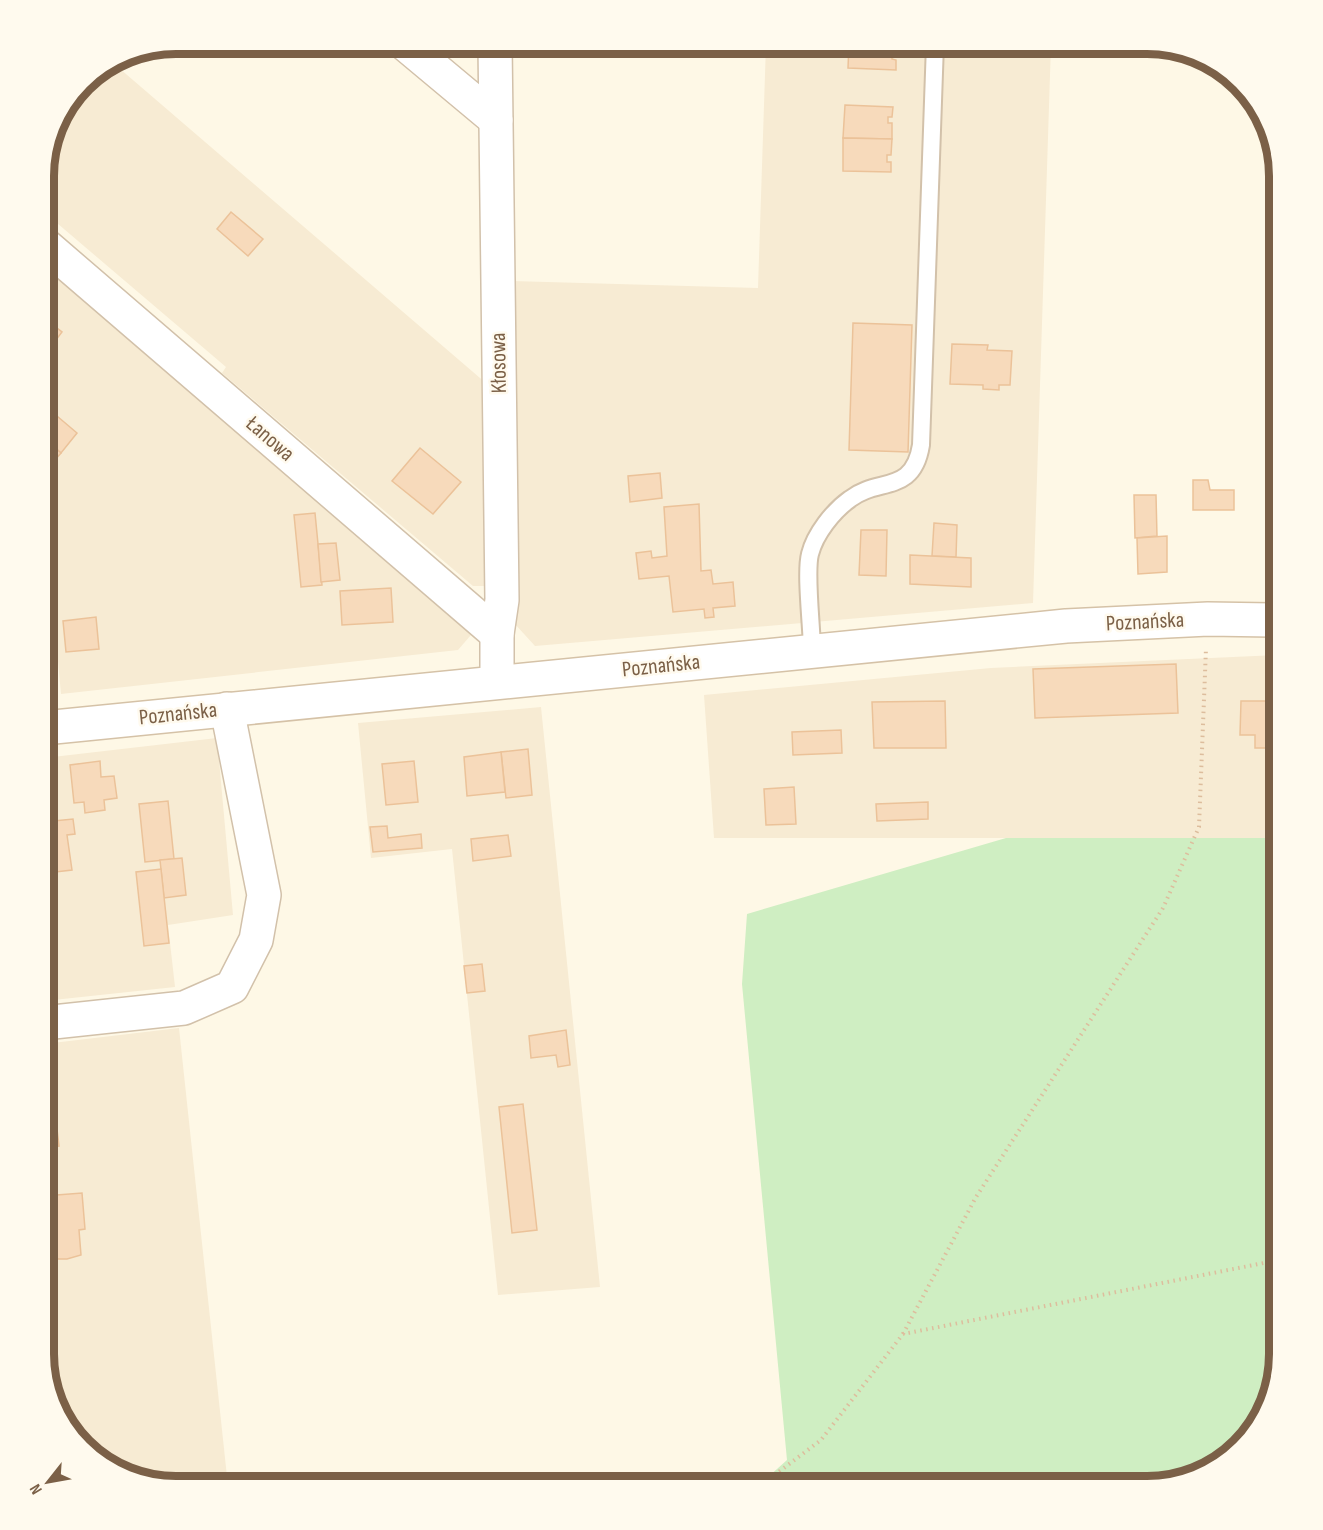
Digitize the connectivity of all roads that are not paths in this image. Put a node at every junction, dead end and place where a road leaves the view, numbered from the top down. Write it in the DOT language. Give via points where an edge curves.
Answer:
graph roads {
  1 [pos="417,54"];
  2 [pos="495,54"];
  3 [pos="935,54"];
  4 [pos="496,120"];
  5 [pos="54,253"];
  6 [pos="1269,620"];
  7 [pos="497,634"];
  8 [pos="812,651"];
  9 [pos="497,682"];
  10 [pos="227,709"];
  11 [pos="54,727"];
  12 [pos="54,1022"];
  1 -- 4 [label="street"];
  2 -- 4 [label="street, Kłosowa"];
  3 -- 8 [label="lane" via="918,462 897,482 850,498 817,534 809,556"];
  4 -- 7 [label="street, Kłosowa" via="502,600"];
  5 -- 7 [label="street, Łanowa"];
  6 -- 8 [label="street, Poznańska" via="1066,626"];
  7 -- 9 [label="street, Kłosowa"];
  8 -- 9 [label="street, Poznańska"];
  9 -- 10 [label="street, Poznańska"];
  10 -- 11 [label="street, Poznańska"];
  10 -- 12 [label="street" via="264,895 256,940 232,987 184,1008"];
}
